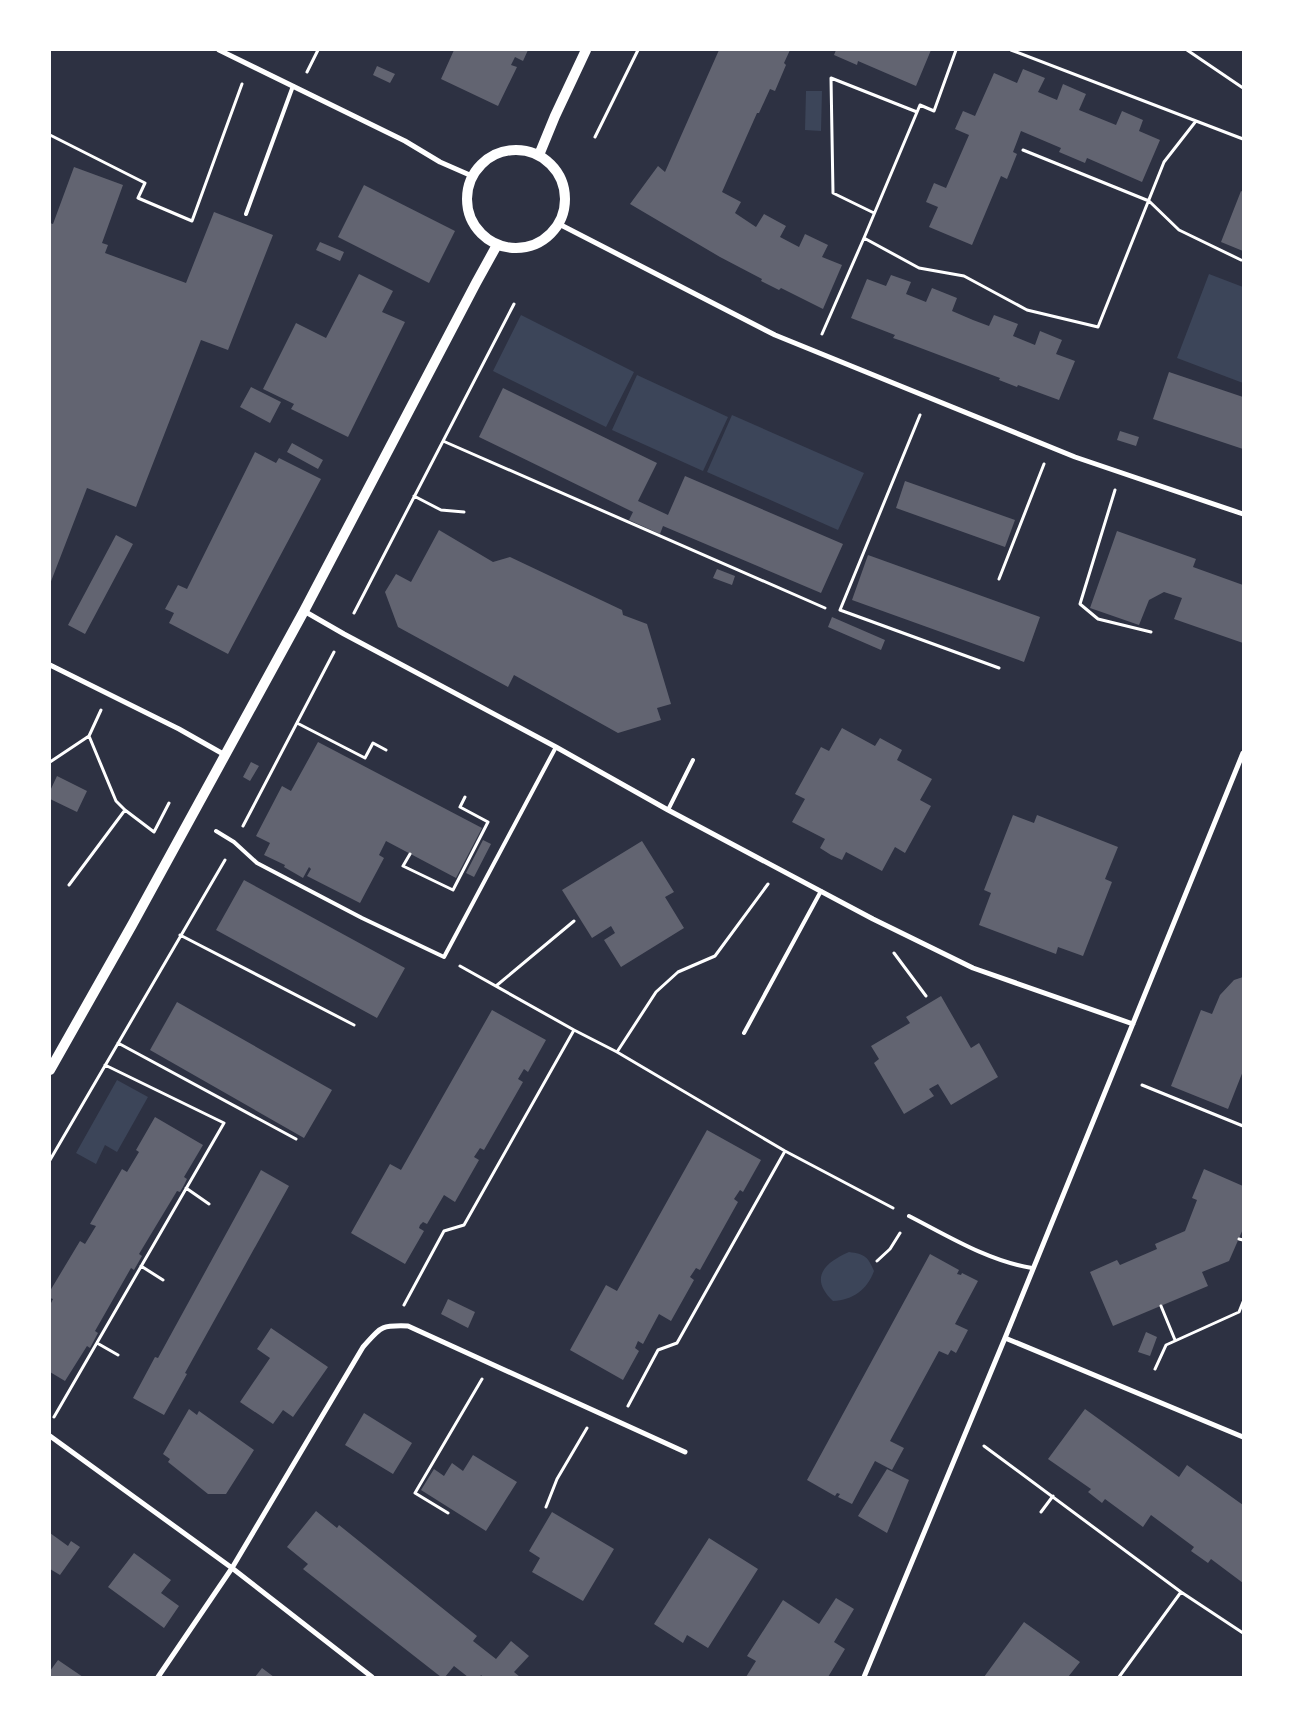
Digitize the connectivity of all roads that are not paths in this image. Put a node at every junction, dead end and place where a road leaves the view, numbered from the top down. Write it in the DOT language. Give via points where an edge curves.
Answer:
graph roads {
  1 [pos="220,50"];
  2 [pos="586,50"];
  3 [pos="293,86"];
  4 [pos="539,155"];
  5 [pos="472,176"];
  6 [pos="246,214"];
  7 [pos="559,224"];
  8 [pos="497,245"];
  9 [pos="1243,514"];
  10 [pos="304,611"];
  11 [pos="50,665"];
  12 [pos="556,748"];
  13 [pos="1243,753"];
  14 [pos="226,755"];
  15 [pos="693,760"];
  16 [pos="668,810"];
  17 [pos="216,831"];
  18 [pos="821,891"];
  19 [pos="1132,1024"];
  20 [pos="744,1034"];
  21 [pos="50,1070"];
  22 [pos="909,1216"];
  23 [pos="1032,1268"];
  24 [pos="1005,1338"];
  25 [pos="50,1436"];
  26 [pos="1243,1437"];
  27 [pos="685,1452"];
  28 [pos="232,1568"];
  29 [pos="158,1677"];
  30 [pos="372,1677"];
  31 [pos="864,1677"];
  1 -- 3 [label="street"];
  2 -- 4 [label="main road"];
  3 -- 5 [label="street"];
  3 -- 6 [label="lane"];
  4 -- 5 [label="main road" via="509,150 494,155"];
  4 -- 7 [label="main road" via="561,178 565,209"];
  5 -- 8 [label="main road" via="467,192 473,224"];
  7 -- 8 [label="main road" via="550,235 525,248"];
  7 -- 9 [label="street" via="775,335 815,352 1075,457"];
  8 -- 10 [label="main road"];
  10 -- 12 [label="street"];
  10 -- 14 [label="main road"];
  11 -- 14 [label="street"];
  12 -- 16 [label="street"];
  12 -- 17 [label="lane" via="444,958 258,863"];
  13 -- 19 [label="street"];
  14 -- 21 [label="main road"];
  15 -- 16 [label="lane"];
  16 -- 18 [label="street"];
  18 -- 19 [label="street" via="973,968"];
  18 -- 20 [label="lane"];
  19 -- 23 [label="street"];
  22 -- 23 [label="lane" via="990,1257"];
  23 -- 24 [label="street"];
  24 -- 26 [label="street"];
  24 -- 31 [label="street"];
  25 -- 28 [label="street"];
  27 -- 28 [label="street" via="408,1326 380,1328 363,1347"];
  28 -- 29 [label="street"];
  28 -- 30 [label="street"];
}
